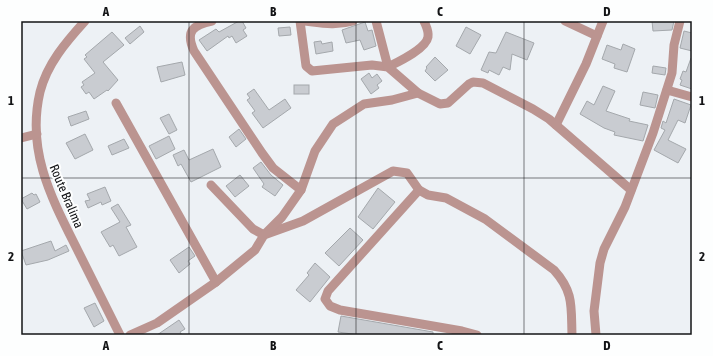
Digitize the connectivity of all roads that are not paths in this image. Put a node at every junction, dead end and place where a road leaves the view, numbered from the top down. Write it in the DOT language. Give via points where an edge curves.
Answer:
graph roads {
  1 [pos="85,21"];
  2 [pos="212,21"];
  3 [pos="300,21"];
  4 [pos="304,21"];
  5 [pos="353,21"];
  6 [pos="376,21"];
  7 [pos="424,21"];
  8 [pos="565,21"];
  9 [pos="603,21"];
  10 [pos="680,21"];
  11 [pos="597,36"];
  12 [pos="388,67"];
  13 [pos="667,90"];
  14 [pos="418,94"];
  15 [pos="692,97"];
  16 [pos="116,103"];
  17 [pos="556,125"];
  18 [pos="37,134"];
  19 [pos="21,138"];
  20 [pos="212,184"];
  21 [pos="302,190"];
  22 [pos="419,190"];
  23 [pos="631,190"];
  24 [pos="264,235"];
  25 [pos="216,282"];
  26 [pos="120,335"];
  27 [pos="130,335"];
  28 [pos="477,335"];
  29 [pos="572,335"];
  30 [pos="596,335"];
  1 -- 18 [label="street, Route Bralima" via="68,40 48,71 40,92"];
  2 -- 21 [label="street" via="193,28 189,41 194,51 273,168"];
  3 -- 12 [label="street" via="306,66 312,71 372,65"];
  4 -- 5 [label="street" via="329,24"];
  6 -- 12 [label="street"];
  7 -- 12 [label="street" via="428,31 425,43"];
  8 -- 11 [label="street"];
  9 -- 11 [label="street"];
  10 -- 13 [label="street"];
  11 -- 17 [label="street"];
  12 -- 14 [label="street"];
  13 -- 15 [label="street"];
  13 -- 23 [label="street"];
  14 -- 17 [label="street" via="433,102 444,104 469,84 483,83 533,109"];
  14 -- 21 [label="street" via="364,104 333,124 315,151"];
  16 -- 25 [label="street"];
  17 -- 23 [label="street"];
  18 -- 19 [label="street"];
  18 -- 26 [label="street, Route Bralima" via="39,161 54,204"];
  20 -- 24 [label="street" via="253,229"];
  21 -- 24 [label="street" via="288,210"];
  22 -- 24 [label="street" via="407,173 393,171 303,221"];
  22 -- 28 [label="street" via="328,291 325,299 330,306 340,310"];
  22 -- 29 [label="street" via="428,195 446,198 485,219 554,270 570,294"];
  23 -- 30 [label="street" via="600,263 594,311"];
  24 -- 25 [label="street" via="255,250"];
  25 -- 27 [label="street" via="157,323"];
}
